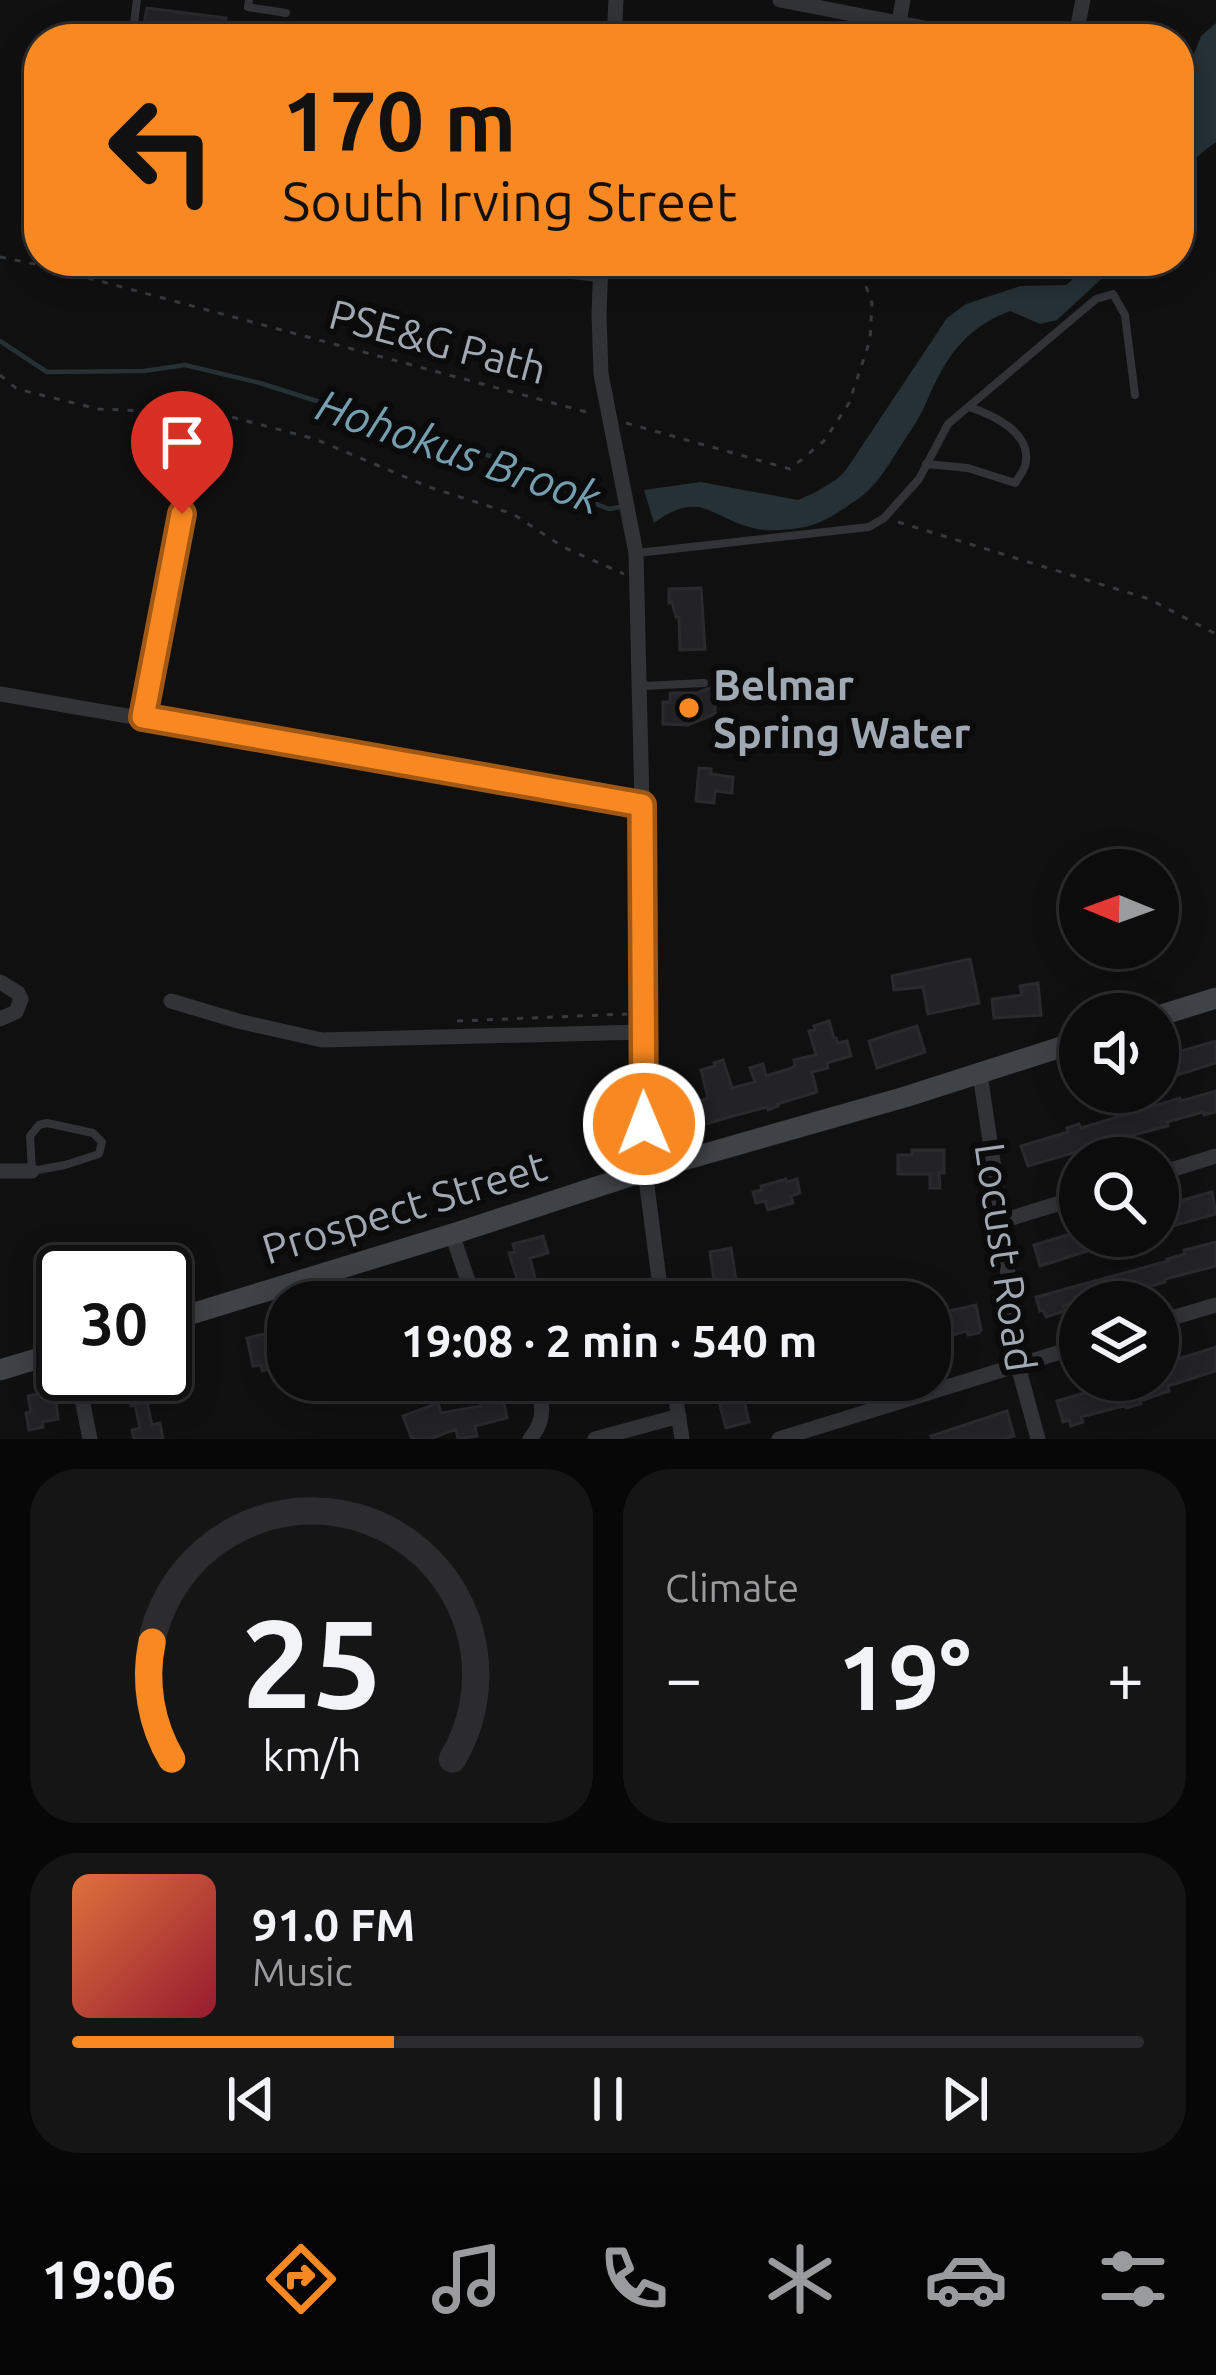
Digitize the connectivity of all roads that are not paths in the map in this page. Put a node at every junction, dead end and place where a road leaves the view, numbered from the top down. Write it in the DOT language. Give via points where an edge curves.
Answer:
graph roads {
  1 [pos="249,0"];
  2 [pos="780,0"];
  3 [pos="286,13"];
  4 [pos="871,24"];
  5 [pos="601,276"];
  6 [pos="1135,395"];
  7 [pos="969,407"];
  8 [pos="926,464"];
  9 [pos="182,514"];
  10 [pos="636,553"];
  11 [pos="704,683"];
  12 [pos="640,686"];
  13 [pos="0,694"];
  14 [pos="143,717"];
  15 [pos="642,805"];
  16 [pos="0,982"];
  17 [pos="1216,998"];
  18 [pos="170,1000"];
  19 [pos="1179,1009"];
  20 [pos="0,1019"];
  21 [pos="644,1032"];
  22 [pos="1059,1049"];
  23 [pos="980,1074"];
  24 [pos="1216,1156"];
  25 [pos="1179,1167"];
  26 [pos="0,1171"];
  27 [pos="32,1171"];
  28 [pos="645,1172"];
  29 [pos="1059,1203"];
  30 [pos="1002,1221"];
  31 [pos="452,1234"];
  32 [pos="468,1281"];
  33 [pos="659,1281"];
  34 [pos="1216,1305"];
  35 [pos="192,1314"];
  36 [pos="1179,1316"];
  37 [pos="1059,1353"];
  38 [pos="36,1360"];
  39 [pos="1018,1366"];
  40 [pos="0,1370"];
  41 [pos="82,1401"];
  42 [pos="540,1401"];
  43 [pos="677,1401"];
  44 [pos="679,1415"];
  45 [pos="90,1439"];
  46 [pos="530,1439"];
  47 [pos="595,1439"];
  48 [pos="682,1439"];
  49 [pos="779,1439"];
  50 [pos="1038,1439"];
  1 -- 3 [label="lane" via="248,8"];
  2 -- 4 [label="street"];
  5 -- 10 [label="street" via="599,343"];
  6 -- 7 [label="lane" via="1125,315 1113,294 1096,299"];
  7 -- 8 [label="lane" via="948,424"];
  7 -- 8 [label="lane" via="1014,430 1026,464 1015,484"];
  8 -- 10 [label="lane" via="869,527"];
  9 -- 14 [label="street"];
  10 -- 12 [label="street"];
  11 -- 12 [label="lane"];
  12 -- 15 [label="street"];
  13 -- 14 [label="street"];
  14 -- 15 [label="street"];
  15 -- 21 [label="street"];
  16 -- 20 [label="street" via="21,999"];
  17 -- 19 [label="main road"];
  18 -- 21 [label="street" via="322,1040"];
  21 -- 28 [label="street"];
  22 -- 23 [label="main road, Prospect Street"];
  23 -- 28 [label="main road, Prospect Street"];
  23 -- 30 [label="street, Locust Road"];
  24 -- 25 [label="street"];
  26 -- 27 [label="street"];
  27 -- 27 [label="lane" via="94,1158 102,1142 93,1133 39,1125 30,1136"];
  28 -- 31 [label="main road, Prospect Street"];
  28 -- 33 [label="street"];
  29 -- 30 [label="street"];
  30 -- 39 [label="street, Locust Road"];
  31 -- 32 [label="street"];
  31 -- 35 [label="main road, Prospect Street"];
  34 -- 36 [label="street"];
  37 -- 39 [label="street"];
  38 -- 40 [label="main road"];
  39 -- 49 [label="street"];
  39 -- 50 [label="street, Locust Road"];
  41 -- 45 [label="street"];
  42 -- 46 [label="street"];
  43 -- 44 [label="street"];
  44 -- 47 [label="street"];
  44 -- 48 [label="street"];
}
